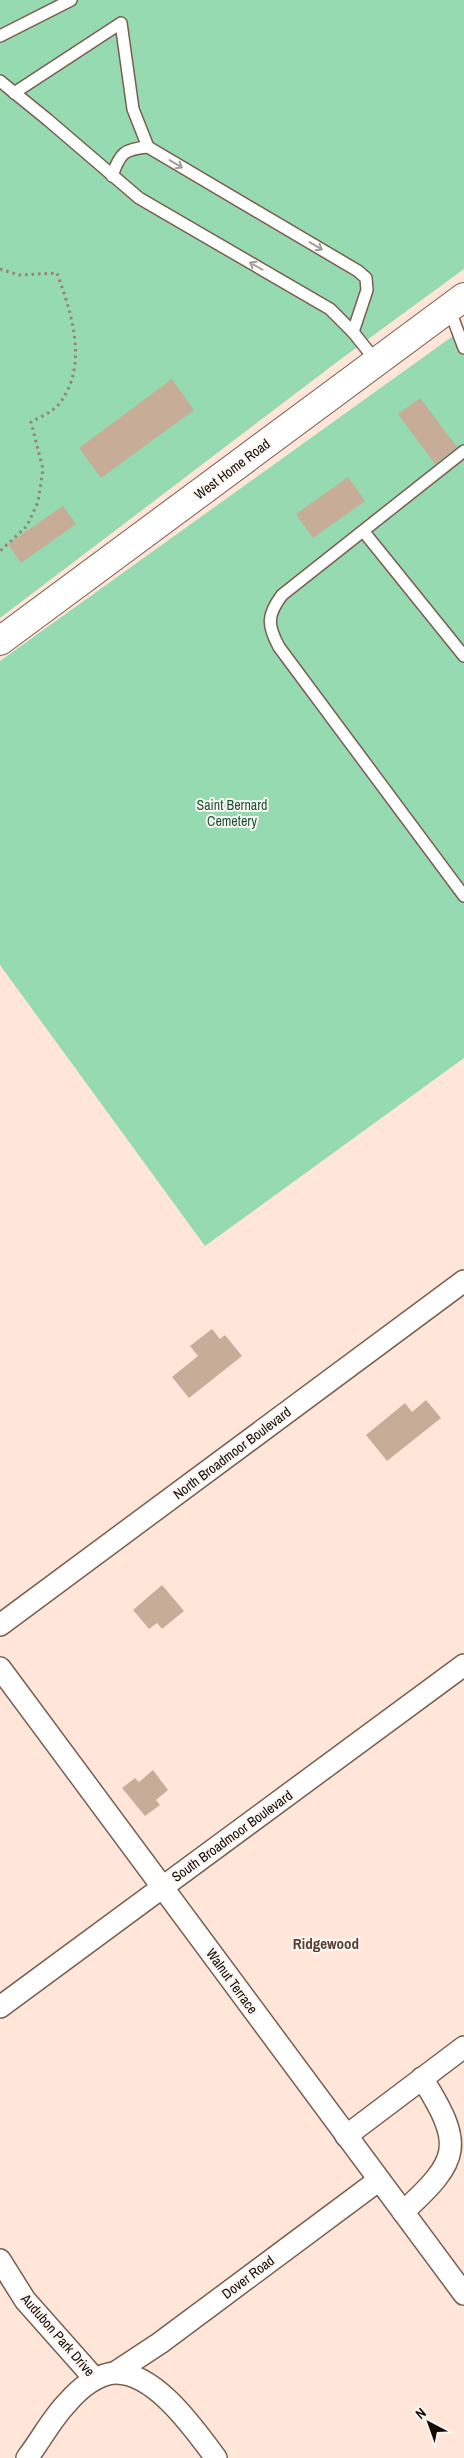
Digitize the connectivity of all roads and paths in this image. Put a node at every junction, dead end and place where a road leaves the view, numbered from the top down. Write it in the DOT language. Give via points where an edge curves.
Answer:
graph roads {
  1 [pos="71,0"];
  2 [pos="0,36"];
  3 [pos="0,81"];
  4 [pos="14,94"];
  5 [pos="148,147"];
  6 [pos="112,176"];
  7 [pos="0,269"];
  8 [pos="456,302"];
  9 [pos="353,332"];
  10 [pos="464,348"];
  11 [pos="376,361"];
  12 [pos="464,451"];
  13 [pos="364,532"];
  14 [pos="0,551"];
  15 [pos="0,641"];
  16 [pos="464,656"];
  17 [pos="464,896"];
  18 [pos="464,1281"];
  19 [pos="0,1625"];
  20 [pos="464,1665"];
  21 [pos="0,1668"];
  22 [pos="163,1887"];
  23 [pos="0,2007"];
  24 [pos="464,2047"];
  25 [pos="422,2078"];
  26 [pos="346,2136"];
  27 [pos="461,2151"];
  28 [pos="379,2180"];
  29 [pos="403,2212"];
  30 [pos="0,2260"];
  31 [pos="464,2294"];
  32 [pos="116,2372"];
  33 [pos="94,2379"];
  34 [pos="27,2458"];
  35 [pos="216,2458"];
  1 -- 2 [label="lane"];
  3 -- 4 [label="lane"];
  4 -- 5 [label="lane" via="121,23 133,109"];
  4 -- 6 [label="lane"];
  5 -- 6 [label="lane" via="131,148 123,155"];
  5 -- 9 [label="lane, one-way" via="366,278 367,290"];
  9 -- 6 [label="lane, one-way" via="330,309 139,198"];
  7 -- 14 [label="path" via="19,275 57,273 69,308 76,344 73,373 62,400 49,413 31,422 43,469 38,502 27,526"];
  8 -- 10 [label="lane"];
  8 -- 11 [label="street, West Home Road"];
  9 -- 11 [label="lane"];
  11 -- 15 [label="street, West Home Road"];
  12 -- 13 [label="lane"];
  13 -- 16 [label="lane"];
  13 -- 17 [label="lane" via="282,595 269,620 272,635"];
  18 -- 19 [label="street, North Broadmoor Boulevard"];
  20 -- 22 [label="street, South Broadmoor Boulevard"];
  21 -- 22 [label="street, Walnut Terrace"];
  22 -- 23 [label="street, South Broadmoor Boulevard"];
  22 -- 26 [label="street, Walnut Terrace"];
  24 -- 25 [label="street"];
  25 -- 26 [label="street"];
  25 -- 27 [label="street" via="441,2100 456,2129"];
  26 -- 28 [label="street, Walnut Terrace"];
  27 -- 29 [label="street"];
  28 -- 29 [label="street, Walnut Terrace"];
  28 -- 32 [label="street, Dover Road" via="160,2343"];
  29 -- 31 [label="street, Walnut Terrace"];
  30 -- 33 [label="street, Audubon Park Drive" via="25,2300"];
  32 -- 33 [label="street, Audubon Park Drive"];
  32 -- 35 [label="street, Audubon Park Drive" via="140,2380 165,2397 184,2415"];
  33 -- 34 [label="street" via="67,2403"];
}
